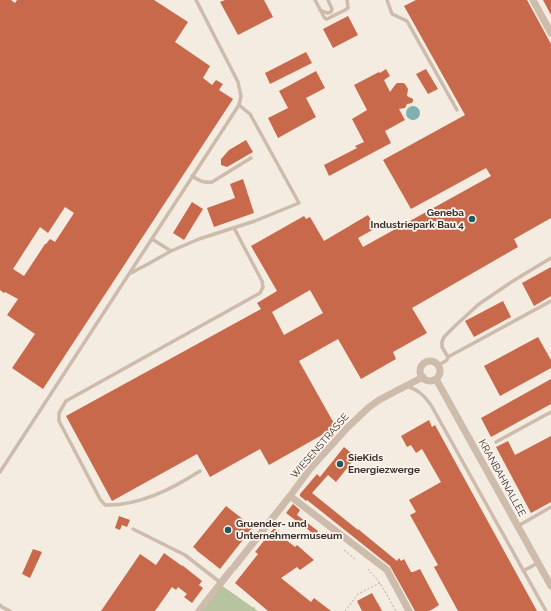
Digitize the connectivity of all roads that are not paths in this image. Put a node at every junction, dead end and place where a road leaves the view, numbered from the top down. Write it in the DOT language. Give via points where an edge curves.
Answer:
graph roads {
  1 [pos="196,0"];
  2 [pos="315,0"];
  3 [pos="328,0"];
  4 [pos="347,0"];
  5 [pos="387,0"];
  6 [pos="533,0"];
  7 [pos="320,10"];
  8 [pos="551,33"];
  9 [pos="239,105"];
  10 [pos="457,110"];
  11 [pos="251,158"];
  12 [pos="192,176"];
  13 [pos="234,228"];
  14 [pos="152,239"];
  15 [pos="171,251"];
  16 [pos="551,258"];
  17 [pos="130,273"];
  18 [pos="551,301"];
  19 [pos="448,357"];
  20 [pos="439,365"];
  21 [pos="423,377"];
  22 [pos="436,379"];
  23 [pos="406,386"];
  24 [pos="551,412"];
  25 [pos="496,442"];
  26 [pos="200,471"];
  27 [pos="0,472"];
  28 [pos="290,496"];
  29 [pos="551,507"];
  30 [pos="518,526"];
  31 [pos="133,529"];
  32 [pos="538,563"];
  33 [pos="523,571"];
  34 [pos="221,583"];
  35 [pos="551,586"];
  36 [pos="0,605"];
  37 [pos="551,609"];
  38 [pos="10,611"];
  39 [pos="199,611"];
  40 [pos="409,611"];
  41 [pos="546,611"];
  1 -- 9 [label="lane" via="238,82"];
  2 -- 7 [label="lane"];
  3 -- 7 [label="lane" via="331,12"];
  4 -- 7 [label="lane" via="348,8 328,19"];
  5 -- 10 [label="lane" via="392,14 407,21"];
  6 -- 8 [label="street"];
  9 -- 12 [label="lane"];
  9 -- 13 [label="lane" via="250,114 299,203"];
  11 -- 12 [label="lane" via="212,182 201,182"];
  12 -- 14 [label="lane"];
  13 -- 15 [label="lane"];
  13 -- 26 [label="lane" via="262,281 260,294 66,401 59,412 59,421 105,505 131,502 165,491"];
  14 -- 15 [label="lane"];
  14 -- 17 [label="lane"];
  15 -- 17 [label="lane"];
  16 -- 19 [label="lane" via="480,304 456,325 442,342"];
  17 -- 27 [label="lane"];
  18 -- 19 [label="lane"];
  19 -- 20 [label="lane"];
  20 -- 21 [label="street" via="431,361 424,363 421,368"];
  20 -- 22 [label="street" via="440,372"];
  21 -- 22 [label="street" via="432,381"];
  21 -- 23 [label="street, WIESENSTRASSE"];
  22 -- 30 [label="street, KRANBAHNALLEE"];
  23 -- 28 [label="street, WIESENSTRASSE" via="368,408 310,469"];
  23 -- 33 [label="lane" via="419,391 431,405"];
  24 -- 25 [label="lane"];
  28 -- 34 [label="street, WIESENSTRASSE"];
  28 -- 40 [label="street" via="387,570"];
  29 -- 30 [label="lane"];
  30 -- 32 [label="street, KRANBAHNALLEE"];
  31 -- 34 [label="lane" via="185,555"];
  32 -- 33 [label="lane"];
  32 -- 35 [label="street, KRANBAHNALLEE"];
  33 -- 41 [label="lane"];
  34 -- 39 [label="street, WIESENSTRASSE"];
  36 -- 38 [label="lane"];
  37 -- 41 [label="lane"];
}
